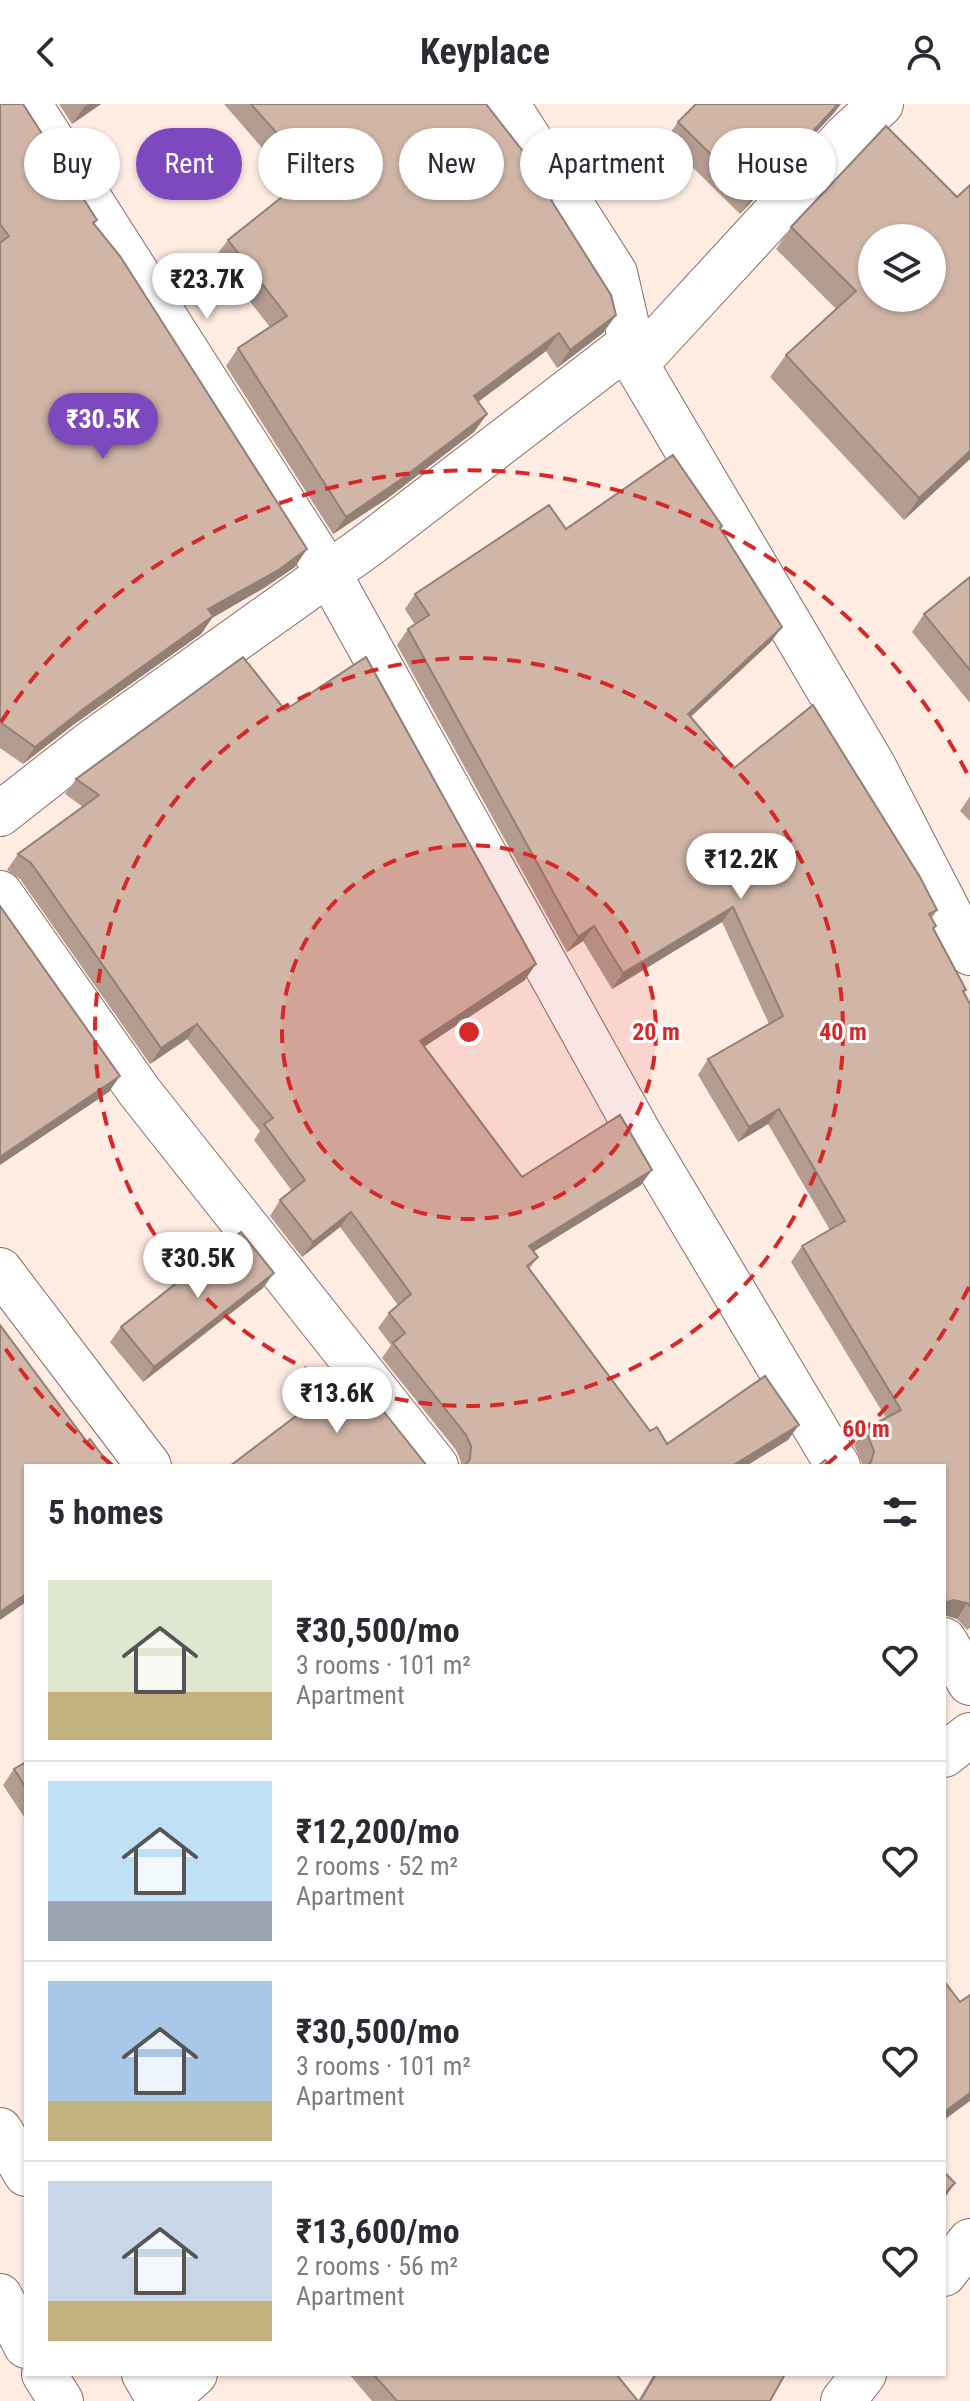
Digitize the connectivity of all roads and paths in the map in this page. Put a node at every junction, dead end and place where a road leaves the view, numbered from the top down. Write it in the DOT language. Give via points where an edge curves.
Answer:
graph roads {
  1 [pos="29,104"];
  2 [pos="507,104"];
  3 [pos="881,104"];
  4 [pos="633,353"];
  5 [pos="329,574"];
  6 [pos="0,814"];
  7 [pos="0,893"];
  8 [pos="970,953"];
  9 [pos="0,1270"];
  10 [pos="147,1464"];
  11 [pos="434,1464"];
  12 [pos="837,1464"];
  13 [pos="946,1643"];
  14 [pos="970,1683"];
  15 [pos="970,1735"];
  16 [pos="946,1753"];
  17 [pos="0,2130"];
  18 [pos="24,2171"];
  19 [pos="970,2241"];
  20 [pos="946,2271"];
  21 [pos="0,2296"];
  22 [pos="24,2342"];
  23 [pos="45,2376"];
  24 [pos="145,2376"];
  25 [pos="193,2376"];
  26 [pos="862,2376"];
  27 [pos="61,2401"];
  28 [pos="162,2401"];
  29 [pos="843,2401"];
  1 -- 5 [label="main road"];
  2 -- 4 [label="main road" via="615,273"];
  3 -- 4 [label="main road"];
  4 -- 5 [label="main road"];
  4 -- 8 [label="main road" via="873,765"];
  5 -- 6 [label="main road"];
  5 -- 12 [label="main road" via="639,1133"];
  7 -- 11 [label="main road" via="139,1091"];
  9 -- 10 [label="main road"];
  13 -- 14 [label="main road"];
  15 -- 16 [label="main road"];
  17 -- 18 [label="main road"];
  19 -- 20 [label="main road"];
  21 -- 22 [label="main road"];
  23 -- 27 [label="main road"];
  24 -- 28 [label="main road"];
  25 -- 28 [label="main road"];
  26 -- 29 [label="main road"];
}
